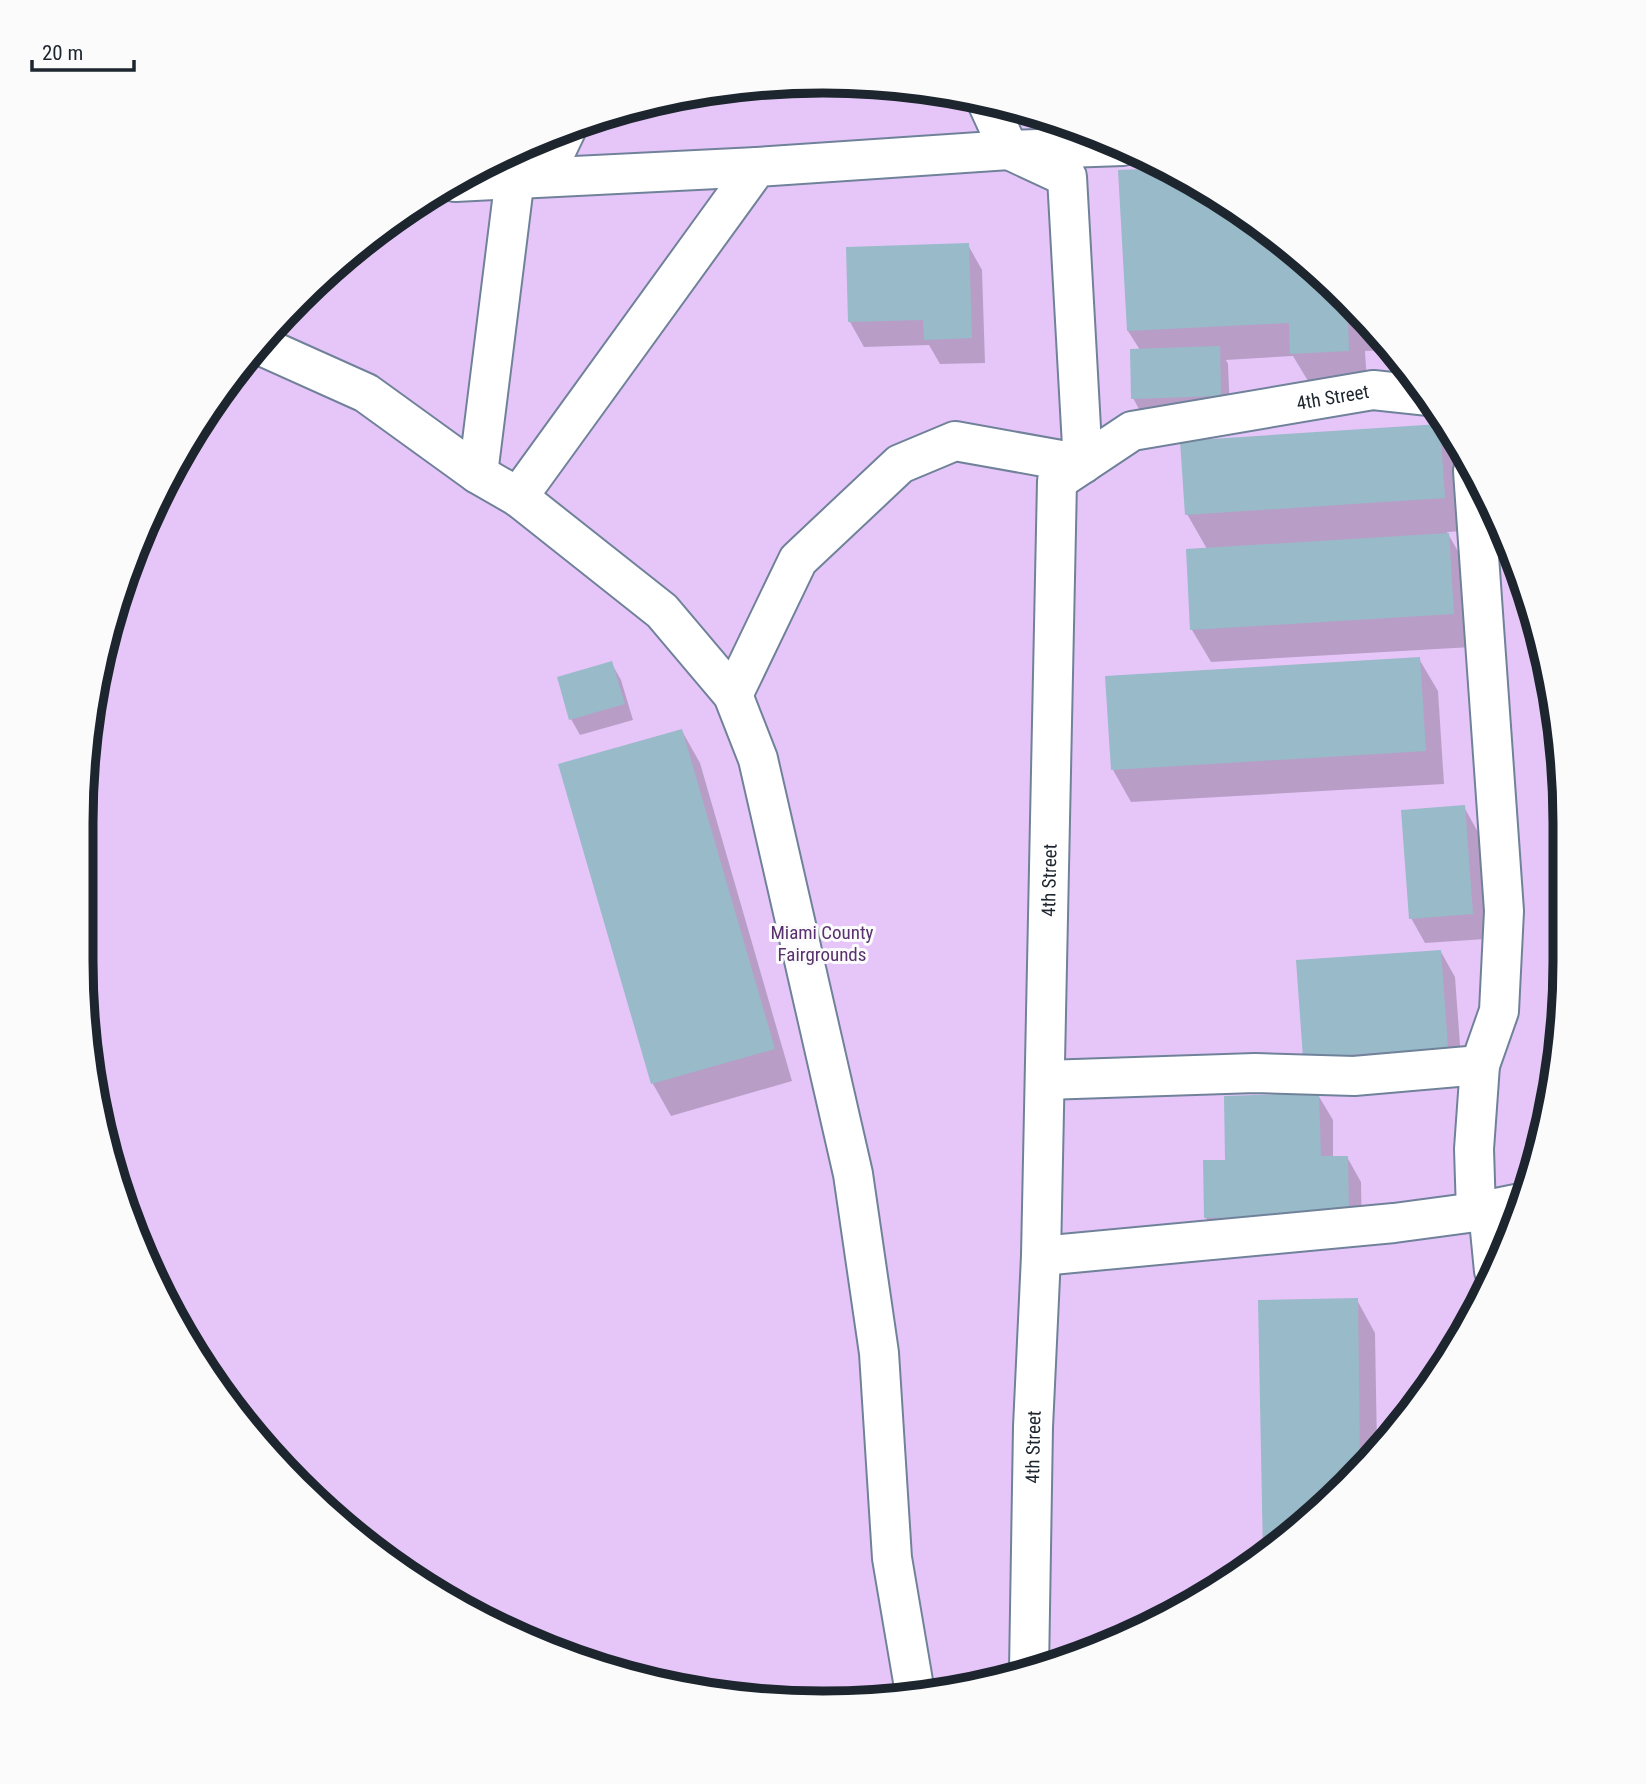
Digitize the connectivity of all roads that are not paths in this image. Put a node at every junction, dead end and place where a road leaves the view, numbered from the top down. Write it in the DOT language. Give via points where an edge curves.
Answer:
graph roads {
  1 [pos="992,113"];
  2 [pos="561,142"];
  3 [pos="1099,147"];
  4 [pos="1009,150"];
  5 [pos="757,167"];
  6 [pos="515,177"];
  7 [pos="478,180"];
  8 [pos="268,349"];
  9 [pos="1414,394"];
  10 [pos="1083,464"];
  11 [pos="478,474"];
  12 [pos="1475,494"];
  13 [pos="518,497"];
  14 [pos="733,695"];
  15 [pos="1480,1065"];
  16 [pos="1045,1080"];
  17 [pos="1511,1205"];
  18 [pos="1482,1211"];
  19 [pos="1041,1256"];
  20 [pos="1491,1256"];
  21 [pos="1028,1661"];
  22 [pos="914,1685"];
  1 -- 4 [label="lane"];
  2 -- 6 [label="lane" via="556,151"];
  3 -- 4 [label="lane"];
  4 -- 5 [label="lane"];
  4 -- 10 [label="lane" via="1067,177"];
  5 -- 6 [label="lane"];
  5 -- 13 [label="lane"];
  6 -- 7 [label="lane"];
  6 -- 11 [label="lane"];
  8 -- 11 [label="lane" via="366,393"];
  9 -- 10 [label="lane, 4th Street" via="1373,390 1132,431"];
  10 -- 14 [label="lane" via="955,441 900,464 798,559"];
  10 -- 16 [label="lane, 4th Street" via="1057,481"];
  11 -- 13 [label="lane"];
  12 -- 15 [label="lane" via="1504,911 1499,1011"];
  13 -- 14 [label="lane" via="662,611"];
  14 -- 22 [label="lane" via="758,759 853,1174 878,1353 892,1558"];
  15 -- 16 [label="lane" via="1354,1076 1255,1073"];
  15 -- 18 [label="lane" via="1474,1149"];
  16 -- 19 [label="lane, 4th Street"];
  17 -- 18 [label="lane"];
  18 -- 19 [label="lane"];
  18 -- 20 [label="lane"];
  19 -- 21 [label="lane, 4th Street"];
}
